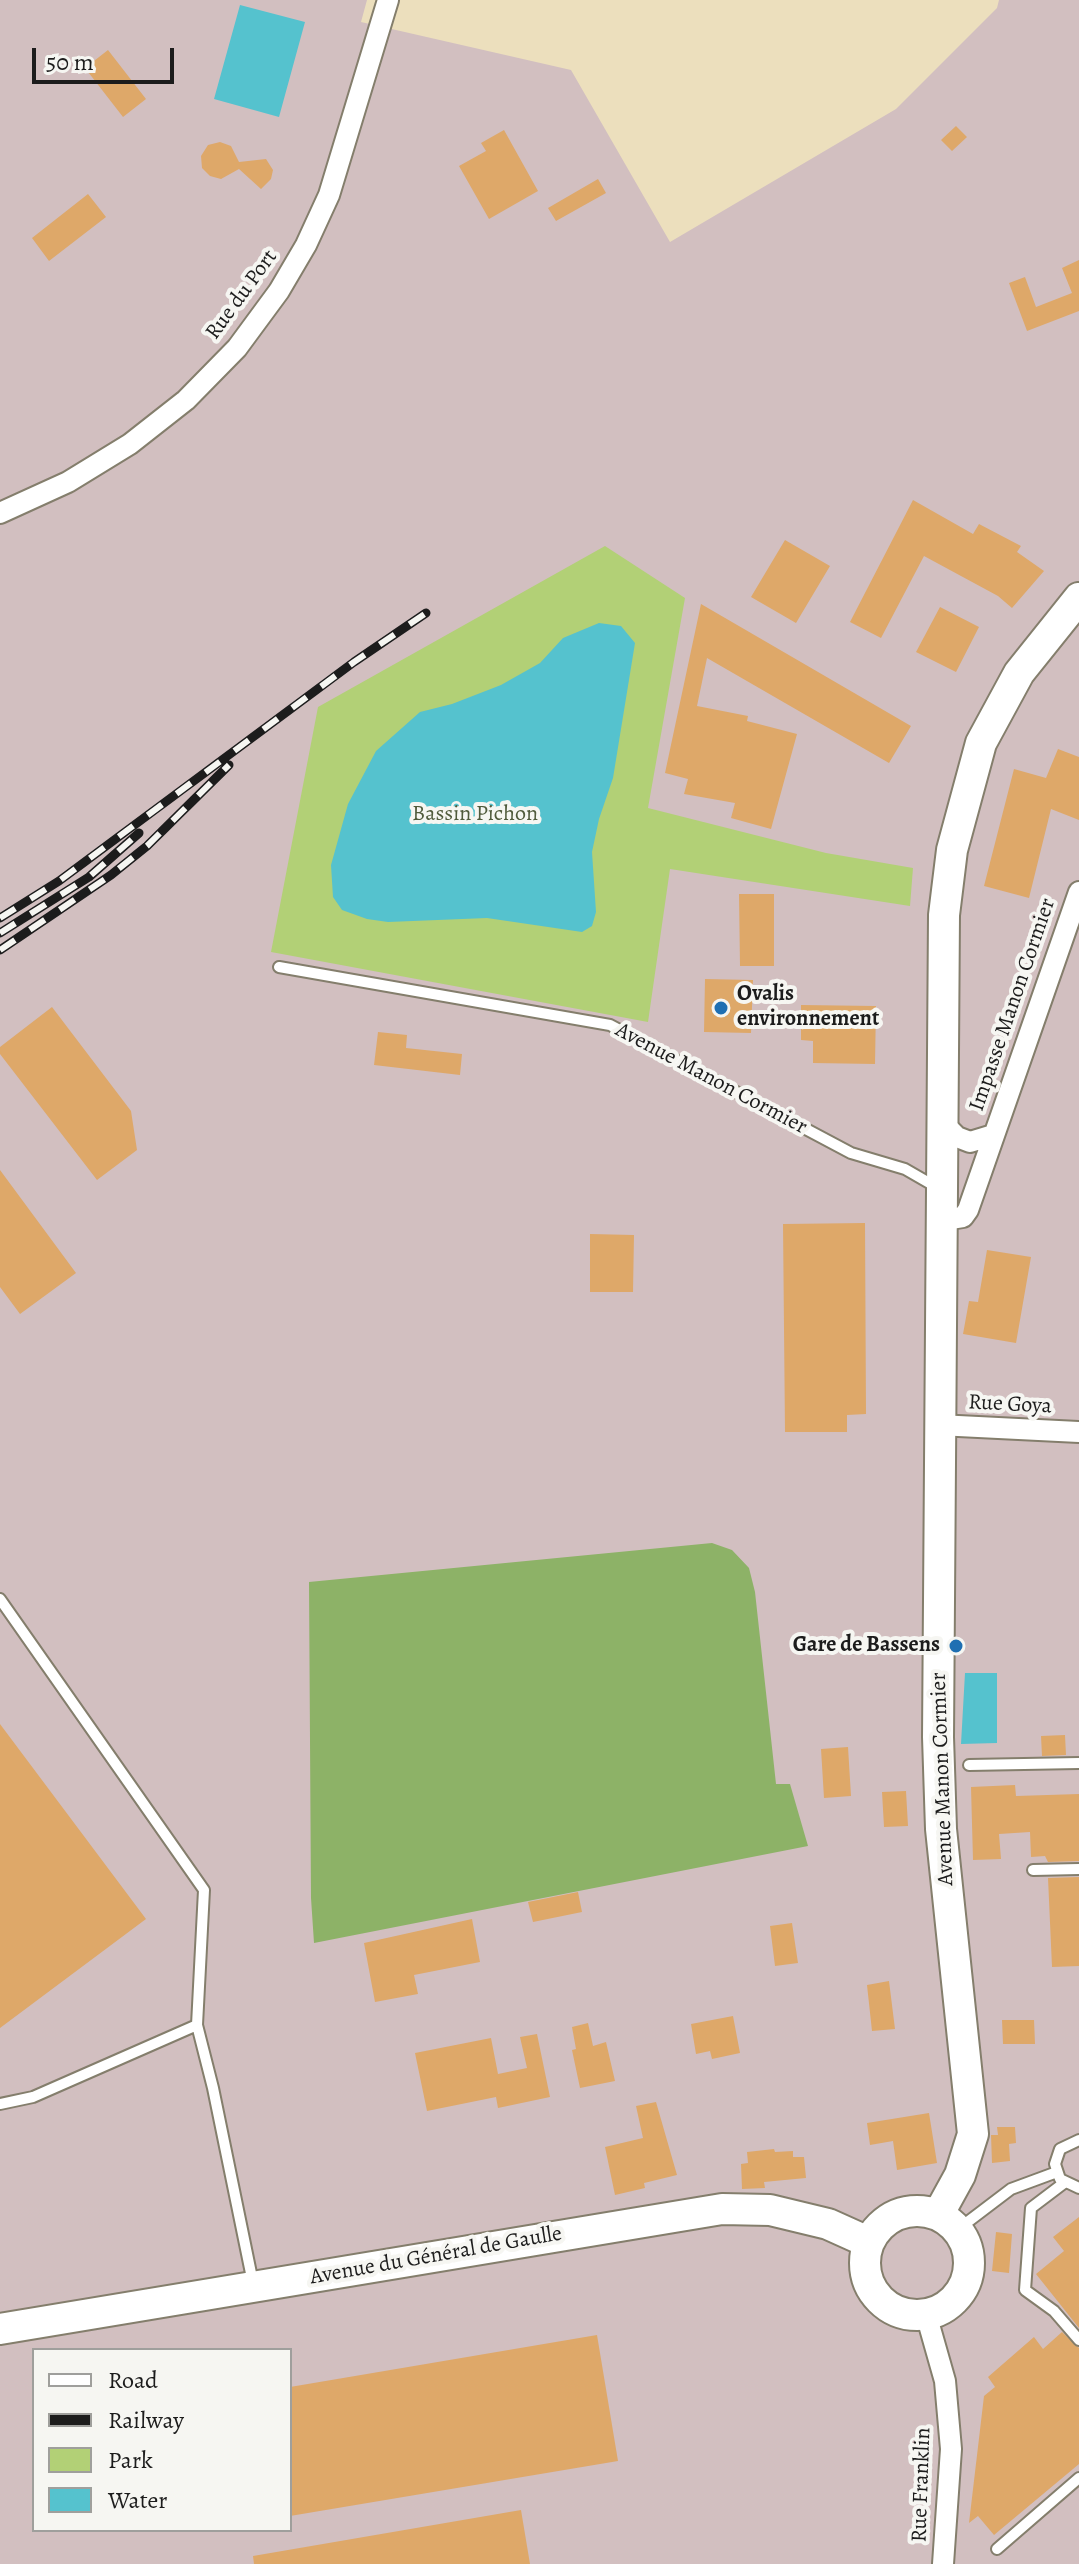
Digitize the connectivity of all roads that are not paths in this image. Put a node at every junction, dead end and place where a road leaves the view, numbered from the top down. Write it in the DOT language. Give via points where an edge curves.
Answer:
graph roads {
  1 [pos="388,0"];
  2 [pos="0,513"];
  3 [pos="1079,598"];
  4 [pos="1079,892"];
  5 [pos="279,967"];
  6 [pos="942,1122"];
  7 [pos="993,1135"];
  8 [pos="944,1206"];
  9 [pos="938,1425"];
  10 [pos="1079,1432"];
  11 [pos="0,1599"];
  12 [pos="1079,1763"];
  13 [pos="969,1765"];
  14 [pos="1079,1869"];
  15 [pos="1033,1870"];
  16 [pos="197,2025"];
  17 [pos="0,2104"];
  18 [pos="1079,2140"];
  19 [pos="1057,2172"];
  20 [pos="1064,2183"];
  21 [pos="1079,2188"];
  22 [pos="948,2222"];
  23 [pos="868,2242"];
  24 [pos="253,2287"];
  25 [pos="926,2314"];
  26 [pos="0,2329"];
  27 [pos="1079,2340"];
  28 [pos="1079,2478"];
  29 [pos="997,2549"];
  30 [pos="943,2564"];
  1 -- 2 [label="street, Rue du Port" via="329,195 279,291 237,348 186,400 130,444 68,482"];
  3 -- 6 [label="street, Avenue Manon Cormier" via="998,707 966,793 944,915"];
  4 -- 7 [label="street, Impasse Manon Cormier"];
  5 -- 8 [label="lane, Avenue Manon Cormier" via="610,1025 851,1153 905,1169"];
  6 -- 7 [label="street, Impasse Manon Cormier" via="970,1142"];
  6 -- 8 [label="street, Avenue Manon Cormier"];
  7 -- 8 [label="street, Impasse Manon Cormier" via="968,1210 963,1217"];
  8 -- 9 [label="street, Avenue Manon Cormier"];
  9 -- 10 [label="street, Rue Goya"];
  9 -- 22 [label="street, Avenue Manon Cormier" via="941,1829 973,2134"];
  11 -- 16 [label="lane" via="204,1890"];
  12 -- 13 [label="lane"];
  14 -- 15 [label="lane"];
  16 -- 17 [label="lane" via="33,2097"];
  16 -- 24 [label="lane"];
  18 -- 19 [label="lane" via="1060,2149"];
  19 -- 20 [label="lane"];
  19 -- 22 [label="lane"];
  20 -- 21 [label="lane"];
  20 -- 27 [label="lane" via="1031,2208 1025,2290 1054,2311"];
  22 -- 23 [label="street" via="906,2211 877,2228"];
  22 -- 25 [label="street" via="968,2253 964,2285 955,2299"];
  23 -- 24 [label="street, Avenue du Général de Gaulle" via="828,2224 770,2210 722,2209"];
  23 -- 25 [label="street" via="865,2273 876,2295 894,2310"];
  24 -- 26 [label="street, Avenue du Général de Gaulle"];
  25 -- 30 [label="street, Rue Franklin" via="945,2381 951,2449"];
  28 -- 29 [label="lane"];
}
